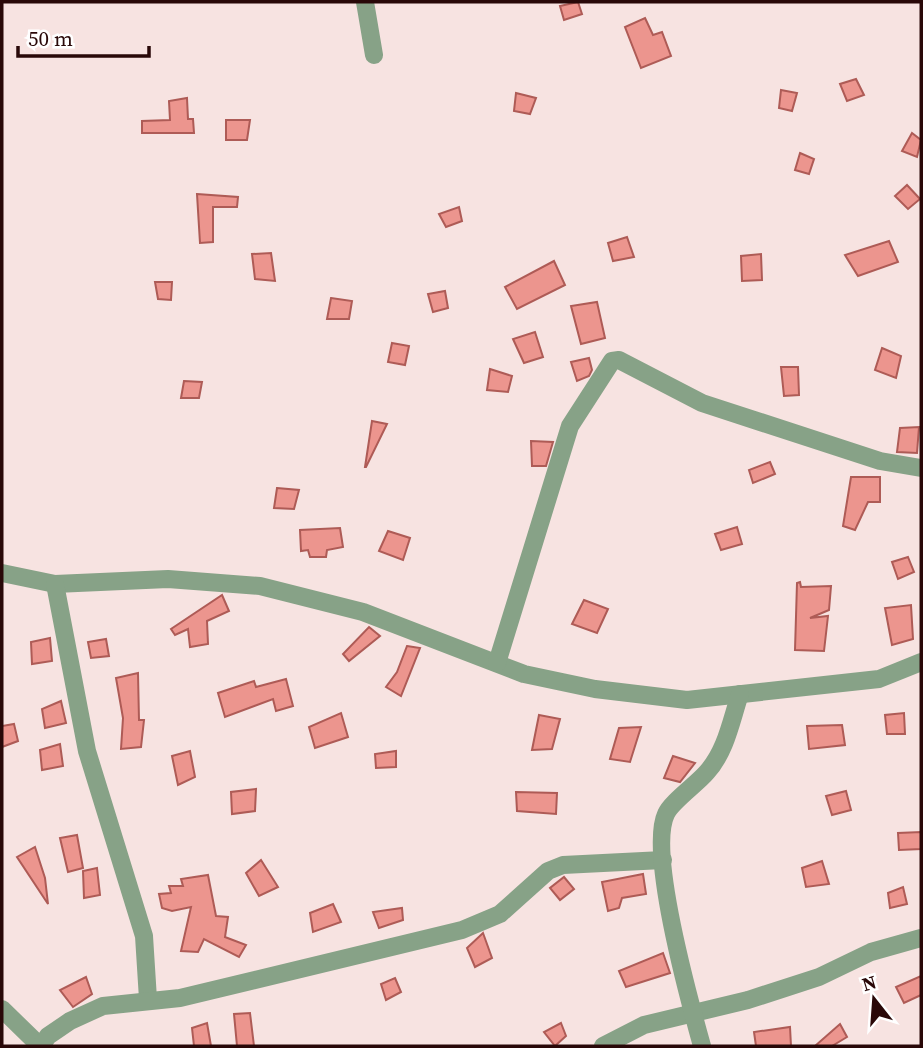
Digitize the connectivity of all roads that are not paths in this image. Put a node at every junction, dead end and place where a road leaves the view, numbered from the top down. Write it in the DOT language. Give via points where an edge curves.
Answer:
graph roads {
  1 [pos="365,2"];
  2 [pos="374,55"];
  3 [pos="921,468"];
  4 [pos="2,573"];
  5 [pos="55,584"];
  6 [pos="921,662"];
  7 [pos="496,663"];
  8 [pos="740,694"];
  9 [pos="663,860"];
  10 [pos="921,938"];
  11 [pos="148,999"];
  12 [pos="2,1009"];
  13 [pos="692,1012"];
  14 [pos="40,1046"];
  15 [pos="603,1046"];
  16 [pos="702,1046"];
  1 -- 2 [label="street"];
  3 -- 7 [label="street" via="880,461 702,403 619,360 611,361 570,426"];
  4 -- 5 [label="street"];
  5 -- 7 [label="street" via="168,579 260,586 363,612"];
  5 -- 11 [label="street" via="87,751 144,936"];
  6 -- 8 [label="street" via="879,679"];
  7 -- 8 [label="street" via="524,674 595,688 687,700"];
  8 -- 9 [label="street" via="721,753 666,813"];
  9 -- 11 [label="street" via="563,865 548,871 500,914 462,930 180,998"];
  9 -- 13 [label="street"];
  10 -- 13 [label="street" via="871,952 748,1000"];
  11 -- 14 [label="street" via="103,1006 71,1021"];
  12 -- 14 [label="street"];
  13 -- 15 [label="street" via="644,1025"];
  13 -- 16 [label="street"];
}
